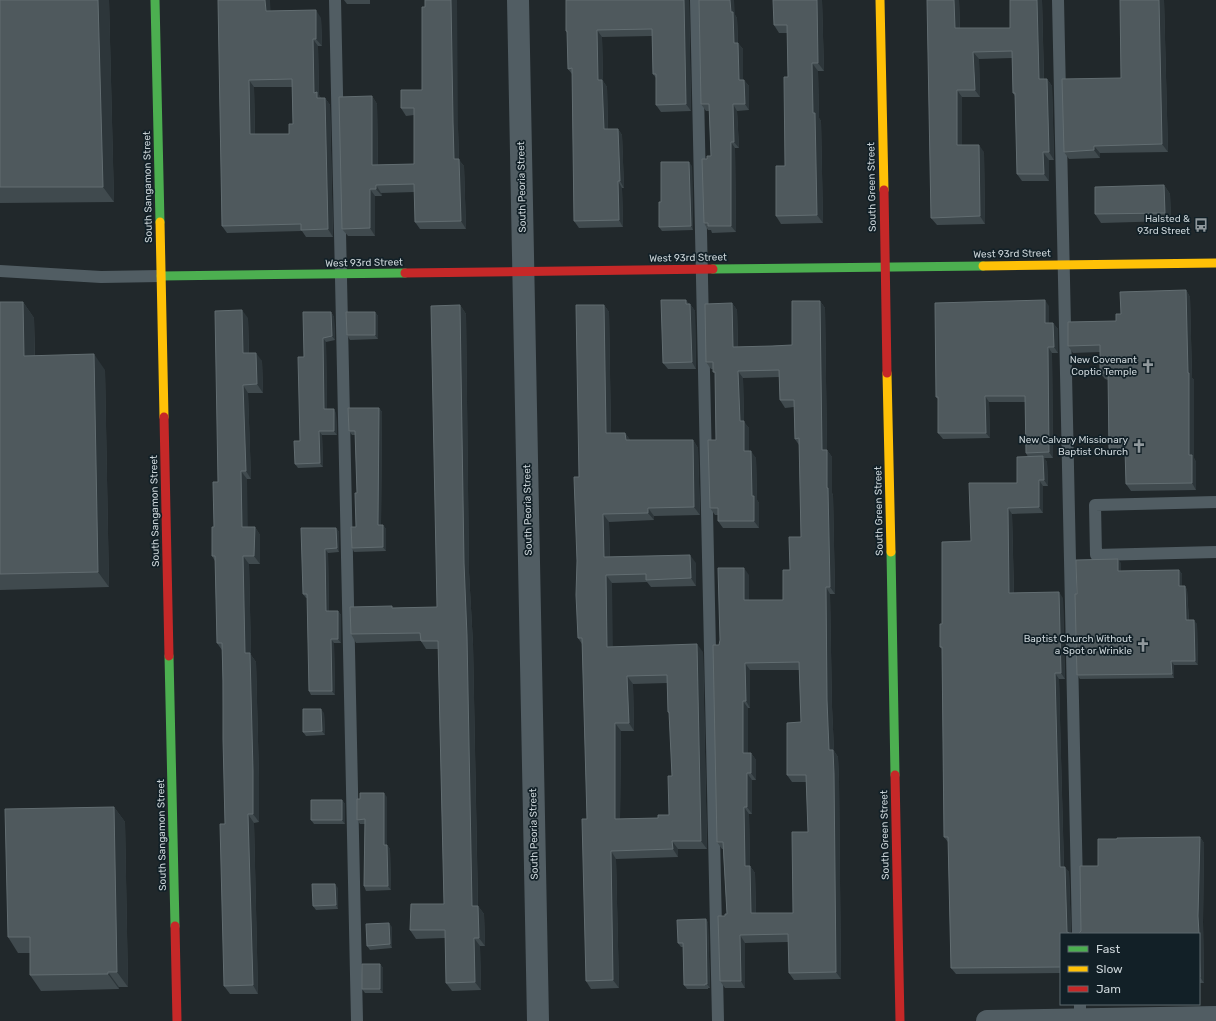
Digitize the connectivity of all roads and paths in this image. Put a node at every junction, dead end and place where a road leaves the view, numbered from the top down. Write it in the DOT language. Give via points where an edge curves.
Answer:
graph roads {
  1 [pos="155,0"];
  2 [pos="335,0"];
  3 [pos="518,0"];
  4 [pos="696,0"];
  5 [pos="880,0"];
  6 [pos="1058,0"];
  7 [pos="1216,263"];
  8 [pos="1064,264"];
  9 [pos="885,267"];
  10 [pos="702,269"];
  11 [pos="0,271"];
  12 [pos="523,272"];
  13 [pos="341,274"];
  14 [pos="161,276"];
  15 [pos="1216,502"];
  16 [pos="1216,552"];
  17 [pos="1078,933"];
  18 [pos="1080,1015"];
  19 [pos="1216,1017"];
  20 [pos="177,1021"];
  21 [pos="358,1021"];
  22 [pos="538,1021"];
  23 [pos="718,1021"];
  24 [pos="900,1021"];
  25 [pos="987,1021"];
  1 -- 14 [label="street, South Sangamon Street"];
  2 -- 13 [label="lane"];
  3 -- 12 [label="street, South Peoria Street"];
  4 -- 10 [label="lane"];
  5 -- 9 [label="street, South Green Street"];
  6 -- 8 [label="lane"];
  7 -- 8 [label="street, West 93rd Street"];
  8 -- 9 [label="street, West 93rd Street"];
  8 -- 17 [label="lane"];
  9 -- 10 [label="street, West 93rd Street"];
  9 -- 24 [label="street, South Green Street"];
  10 -- 12 [label="street, West 93rd Street"];
  10 -- 23 [label="lane"];
  11 -- 14 [label="lane" via="101,277"];
  12 -- 13 [label="street, West 93rd Street"];
  12 -- 22 [label="street, South Peoria Street"];
  13 -- 14 [label="street, West 93rd Street"];
  13 -- 21 [label="lane"];
  14 -- 20 [label="street, South Sangamon Street"];
  15 -- 16 [label="lane" via="1095,505 1096,555"];
  18 -- 19 [label="street"];
  18 -- 25 [label="street"];
}
